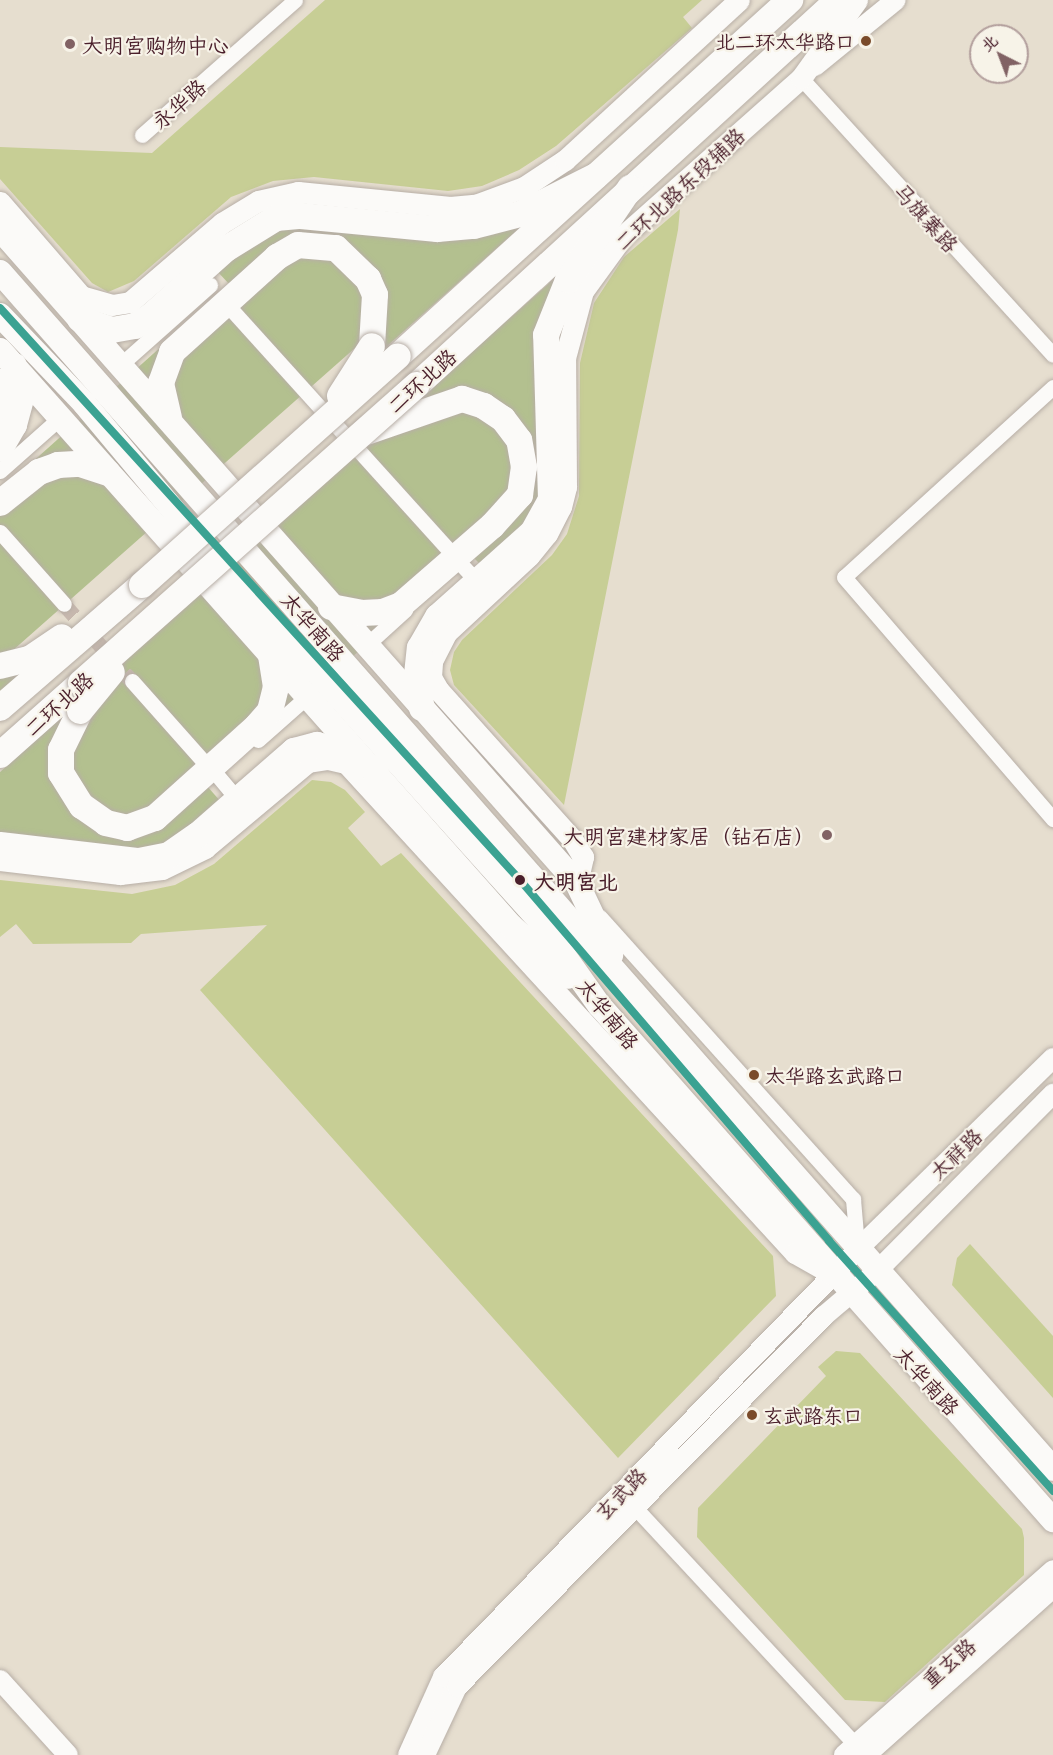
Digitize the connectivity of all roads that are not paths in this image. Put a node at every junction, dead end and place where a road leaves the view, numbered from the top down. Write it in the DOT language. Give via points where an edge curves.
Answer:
graph roads {
  1 [pos="295,0"];
  2 [pos="739,0"];
  3 [pos="790,0"];
  4 [pos="838,0"];
  5 [pos="857,0"];
  6 [pos="896,0"];
  7 [pos="801,78"];
  8 [pos="142,135"];
  9 [pos="596,176"];
  10 [pos="630,188"];
  11 [pos="0,202"];
  12 [pos="0,229"];
  13 [pos="0,272"];
  14 [pos="212,287"];
  15 [pos="231,309"];
  16 [pos="0,315"];
  17 [pos="80,319"];
  18 [pos="1053,355"];
  19 [pos="128,358"];
  20 [pos="5,365"];
  21 [pos="1053,387"];
  22 [pos="169,418"];
  23 [pos="0,422"];
  24 [pos="53,424"];
  25 [pos="322,426"];
  26 [pos="358,435"];
  27 [pos="0,449"];
  28 [pos="0,471"];
  29 [pos="108,473"];
  30 [pos="0,503"];
  31 [pos="0,532"];
  32 [pos="456,558"];
  33 [pos="471,575"];
  34 [pos="142,585"];
  35 [pos="64,604"];
  36 [pos="165,607"];
  37 [pos="331,607"];
  38 [pos="372,640"];
  39 [pos="271,655"];
  40 [pos="0,666"];
  41 [pos="132,681"];
  42 [pos="301,702"];
  43 [pos="0,708"];
  44 [pos="422,708"];
  45 [pos="0,755"];
  46 [pos="204,762"];
  47 [pos="375,770"];
  48 [pos="232,793"];
  49 [pos="1053,819"];
  50 [pos="0,845"];
  51 [pos="0,860"];
  52 [pos="581,892"];
  53 [pos="624,982"];
  54 [pos="599,1005"];
  55 [pos="1053,1058"];
  56 [pos="1053,1094"];
  57 [pos="858,1249"];
  58 [pos="877,1271"];
  59 [pos="843,1284"];
  60 [pos="1053,1468"];
  61 [pos="621,1492"];
  62 [pos="636,1508"];
  63 [pos="1053,1520"];
  64 [pos="1053,1570"];
  65 [pos="1053,1588"];
  66 [pos="0,1680"];
  67 [pos="857,1752"];
  68 [pos="68,1755"];
  69 [pos="408,1755"];
  70 [pos="424,1755"];
  1 -- 8 [label="street, 永华路"];
  2 -- 11 [label="main road" via="565,160 524,187 474,205 450,207 316,193 280,195 240,210 189,262 130,302 97,303 81,296"];
  3 -- 9 [label="highway, 二环北路"];
  4 -- 10 [label="highway, 二环北路"];
  5 -- 7 [label="main road, 二环北路东段辅路"];
  6 -- 7 [label="street"];
  7 -- 18 [label="street, 马旗寨路"];
  7 -- 52 [label="main road, 二环北路东段辅路" via="624,236 583,291 565,358 566,487 561,507 535,549 485,591 437,645 432,676 439,691 572,839 583,857"];
  9 -- 17 [label="highway" via="520,214 474,226 437,230 301,216 276,218 226,249 135,326 112,330"];
  9 -- 25 [label="highway, 二环北路, bridge"];
  10 -- 26 [label="highway, 二环北路, bridge"];
  10 -- 44 [label="highway" via="568,280 546,335 551,499 533,532 438,617 420,648 417,684"];
  12 -- 17 [label="main road"];
  13 -- 53 [label="main road, 太华南路" via="432,758"];
  14 -- 19 [label="street"];
  15 -- 32 [label="street"];
  16 -- 54 [label="main road, 太华南路" via="84,403 199,541 539,920"];
  17 -- 22 [label="main road"];
  20 -- 23 [label="main road" via="7,387"];
  20 -- 27 [label="highway" via="21,399 14,425"];
  20 -- 29 [label="main road"];
  21 -- 49 [label="street" via="844,577"];
  22 -- 25 [label="highway, bridge" via="161,383 172,352 277,257 298,245 336,248 368,279 375,295 372,346"];
  22 -- 37 [label="main road"];
  24 -- 28 [label="street"];
  25 -- 34 [label="highway, 二环北路, bridge"];
  26 -- 36 [label="highway, 二环北路, bridge"];
  26 -- 37 [label="highway, bridge" via="429,407 462,399 484,406 503,419 519,440 524,467 520,495 492,526 401,605 383,612 362,613"];
  29 -- 30 [label="highway" via="80,464 58,465 39,472"];
  29 -- 39 [label="main road"];
  31 -- 35 [label="street"];
  32 -- 33 [label="street"];
  32 -- 38 [label="street"];
  34 -- 40 [label="highway" via="31,658"];
  34 -- 43 [label="highway, 二环北路"];
  36 -- 39 [label="highway, bridge" via="80,711 61,750 61,773 82,806 106,823 128,828 155,818 257,726 270,711 276,687"];
  36 -- 45 [label="highway, 二环北路, bridge"];
  37 -- 44 [label="main road"];
  39 -- 47 [label="main road"];
  41 -- 46 [label="street"];
  42 -- 48 [label="street" via="217,776"];
  44 -- 52 [label="main road"];
  47 -- 50 [label="highway" via="326,747 294,751 198,835 169,855 139,861"];
  47 -- 54 [label="main road" via="511,926"];
  51 -- 59 [label="main road" via="120,874 162,869 205,848 246,808 308,762 328,759 346,763 795,1253"];
  52 -- 53 [label="main road"];
  52 -- 57 [label="street" via="853,1199"];
  53 -- 57 [label="main road, 太华南路"];
  54 -- 59 [label="main road, 太华南路"];
  55 -- 57 [label="street, 太祥路"];
  56 -- 58 [label="street, 太祥路"];
  57 -- 58 [label="main road, 太华南路"];
  57 -- 59 [label="street, 玄武路"];
  58 -- 59 [label="street, 玄武路"];
  58 -- 60 [label="main road, 太华南路"];
  59 -- 61 [label="street, 玄武路"];
  59 -- 62 [label="street, 玄武路"];
  59 -- 63 [label="main road, 太华南路"];
  61 -- 62 [label="street"];
  61 -- 69 [label="street, 玄武路" via="443,1677"];
  62 -- 67 [label="street"];
  62 -- 70 [label="street, 玄武路" via="457,1687"];
  64 -- 67 [label="street, 重玄路"];
  65 -- 67 [label="street, 重玄路"];
  66 -- 68 [label="street"];
}
